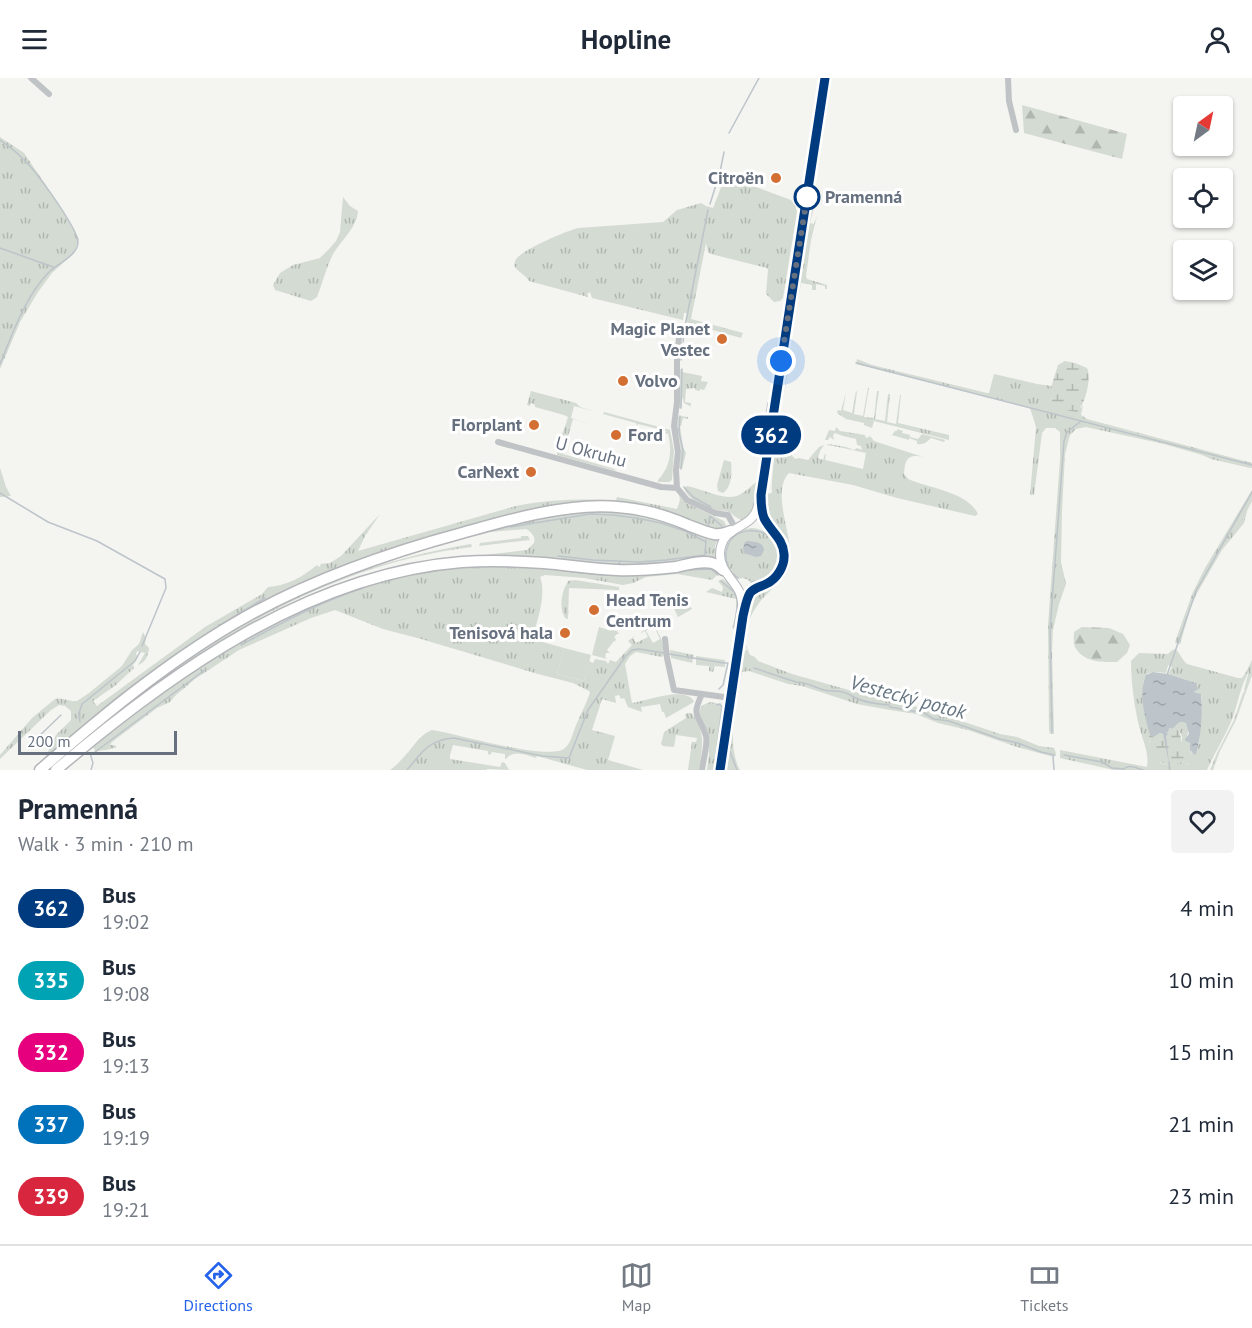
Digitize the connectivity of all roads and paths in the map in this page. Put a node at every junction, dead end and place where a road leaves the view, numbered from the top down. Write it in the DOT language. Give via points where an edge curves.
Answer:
graph roads {
  1 [pos="31,78"];
  2 [pos="825,78"];
  3 [pos="1008,78"];
  4 [pos="49,94"];
  5 [pos="1016,130"];
  6 [pos="680,328"];
  7 [pos="498,442"];
  8 [pos="676,488"];
  9 [pos="761,496"];
  10 [pos="737,528"];
  11 [pos="773,531"];
  12 [pos="723,570"];
  13 [pos="732,580"];
  14 [pos="760,586"];
  15 [pos="743,616"];
  16 [pos="665,639"];
  17 [pos="702,694"];
  18 [pos="730,698"];
  19 [pos="40,770"];
  20 [pos="56,770"];
  21 [pos="702,770"];
  22 [pos="720,770"];
  1 -- 4 [label="street"];
  2 -- 9 [label="main road"];
  3 -- 5 [label="street"];
  6 -- 8 [label="street" via="674,426 678,452"];
  7 -- 8 [label="street, U Okruhu"];
  8 -- 10 [label="street, U Okruhu" via="689,501 728,515"];
  9 -- 10 [label="main road" via="755,515"];
  9 -- 11 [label="main road" via="763,515"];
  10 -- 11 [label="main road" via="760,524"];
  10 -- 12 [label="main road" via="724,539 720,559"];
  10 -- 19 [label="highway" via="712,534 648,512 586,506 518,518 399,552 296,592 217,634 154,678"];
  11 -- 14 [label="main road" via="783,547 783,563 775,578"];
  12 -- 13 [label="main road"];
  12 -- 20 [label="highway" via="711,563 628,570 481,561 423,567 368,580 299,606 234,640 152,692"];
  13 -- 14 [label="main road" via="745,587"];
  13 -- 15 [label="main road" via="741,597"];
  14 -- 15 [label="main road" via="750,594"];
  15 -- 18 [label="main road"];
  16 -- 17 [label="street" via="674,690"];
  17 -- 18 [label="street"];
  17 -- 21 [label="street" via="696,713 706,737"];
  18 -- 22 [label="main road"];
}
